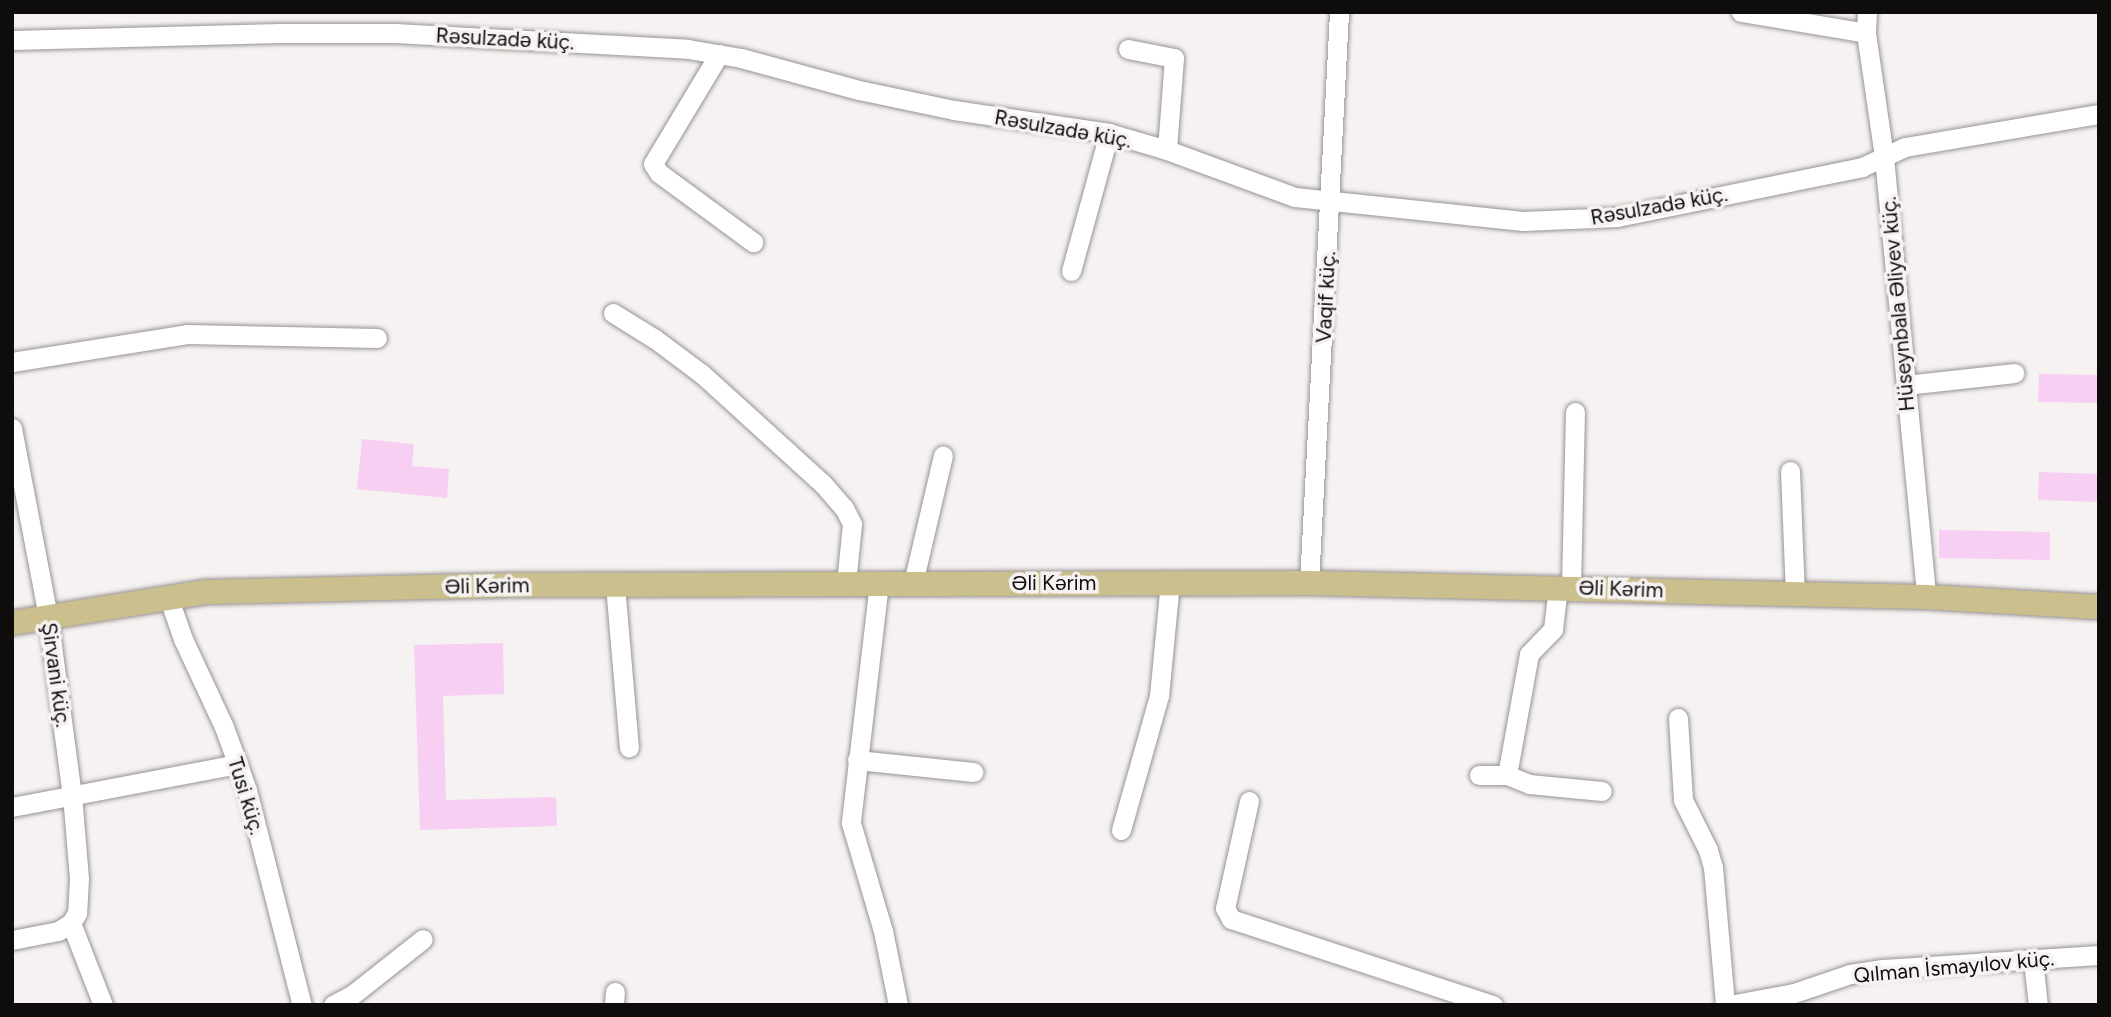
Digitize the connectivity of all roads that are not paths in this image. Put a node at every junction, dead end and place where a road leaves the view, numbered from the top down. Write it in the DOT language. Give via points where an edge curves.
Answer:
graph roads {
  1 [pos="1339,12"];
  2 [pos="1741,12"];
  3 [pos="1867,12"];
  4 [pos="1866,33"];
  5 [pos="12,40"];
  6 [pos="1128,49"];
  7 [pos="719,54"];
  8 [pos="2099,114"];
  9 [pos="1109,133"];
  10 [pos="1167,150"];
  11 [pos="1885,157"];
  12 [pos="1331,201"];
  13 [pos="754,242"];
  14 [pos="1071,271"];
  15 [pos="613,313"];
  16 [pos="377,338"];
  17 [pos="12,362"];
  18 [pos="2014,373"];
  19 [pos="1906,385"];
  20 [pos="1575,412"];
  21 [pos="12,428"];
  22 [pos="943,455"];
  23 [pos="1790,471"];
  24 [pos="1170,582"];
  25 [pos="846,583"];
  26 [pos="879,583"];
  27 [pos="913,583"];
  28 [pos="1309,583"];
  29 [pos="615,585"];
  30 [pos="1565,587"];
  31 [pos="1795,593"];
  32 [pos="168,596"];
  33 [pos="1926,597"];
  34 [pos="2099,607"];
  35 [pos="48,616"];
  36 [pos="12,623"];
  37 [pos="1678,718"];
  38 [pos="629,747"];
  39 [pos="857,760"];
  40 [pos="238,764"];
  41 [pos="973,772"];
  42 [pos="1479,775"];
  43 [pos="1507,775"];
  44 [pos="1602,791"];
  45 [pos="72,795"];
  46 [pos="1249,801"];
  47 [pos="12,807"];
  48 [pos="1121,830"];
  49 [pos="71,923"];
  50 [pos="423,939"];
  51 [pos="12,940"];
  52 [pos="2099,955"];
  53 [pos="2033,960"];
  54 [pos="103,1005"];
  55 [pos="302,1005"];
  56 [pos="332,1005"];
  57 [pos="898,1005"];
  58 [pos="1493,1005"];
  59 [pos="1727,1005"];
  60 [pos="2038,1005"];
  1 -- 12 [label="street, Vaqif küç."];
  2 -- 4 [label="street"];
  3 -- 4 [label="street, Hüseynbala Əliyev küç."];
  4 -- 11 [label="street, Hüseynbala Əliyev küç."];
  5 -- 7 [label="street, Rəsulzadə küç." via="395,33"];
  6 -- 10 [label="street" via="1174,58"];
  7 -- 9 [label="street, Rəsulzadə küç." via="900,99"];
  7 -- 13 [label="street" via="653,164"];
  8 -- 11 [label="street, Rəsulzadə küç." via="1905,147"];
  9 -- 10 [label="street, Rəsulzadə küç."];
  9 -- 14 [label="street"];
  10 -- 12 [label="street, Rəsulzadə küç." via="1295,197"];
  11 -- 12 [label="street, Rəsulzadə küç." via="1862,167 1587,220 1523,221"];
  11 -- 19 [label="street, Hüseynbala Əliyev küç."];
  12 -- 28 [label="street, Vaqif küç."];
  15 -- 25 [label="street" via="702,374 844,508 852,524"];
  16 -- 17 [label="street" via="187,334"];
  18 -- 19 [label="street"];
  19 -- 33 [label="street, Hüseynbala Əliyev küç."];
  20 -- 30 [label="street"];
  21 -- 35 [label="street, Şirvani küç."];
  22 -- 27 [label="street"];
  23 -- 31 [label="street"];
  24 -- 27 [label="main road, Əli Kərim"];
  24 -- 28 [label="main road, Əli Kərim"];
  24 -- 48 [label="street" via="1159,696"];
  25 -- 26 [label="main road, Əli Kərim"];
  25 -- 29 [label="main road, Əli Kərim"];
  26 -- 27 [label="main road, Əli Kərim"];
  26 -- 39 [label="street"];
  28 -- 30 [label="main road, Əli Kərim"];
  29 -- 32 [label="main road, Əli Kərim"];
  29 -- 38 [label="street"];
  30 -- 31 [label="main road, Əli Kərim"];
  30 -- 43 [label="street" via="1553,629 1529,654"];
  31 -- 33 [label="main road, Əli Kərim"];
  32 -- 35 [label="main road, Əli Kərim"];
  32 -- 40 [label="street, Tusi küç."];
  33 -- 34 [label="main road, Əli Kərim"];
  35 -- 36 [label="main road, Əli Kərim"];
  35 -- 45 [label="street, Şirvani küç."];
  37 -- 59 [label="street" via="1683,800 1713,867"];
  39 -- 41 [label="street"];
  39 -- 57 [label="street" via="851,823 883,931"];
  40 -- 45 [label="street"];
  40 -- 55 [label="street, Tusi küç."];
  42 -- 43 [label="street"];
  43 -- 44 [label="street" via="1529,784"];
  45 -- 47 [label="street"];
  45 -- 49 [label="street, Şirvani küç." via="79,878 77,913"];
  46 -- 58 [label="street" via="1225,908 1231,919"];
  49 -- 51 [label="street" via="58,931"];
  49 -- 54 [label="street"];
  50 -- 56 [label="street" via="352,995"];
  52 -- 53 [label="street, Qılman İsmayılov küç."];
  53 -- 59 [label="street, Qılman İsmayılov küç." via="1883,969"];
  53 -- 60 [label="street"];
}
